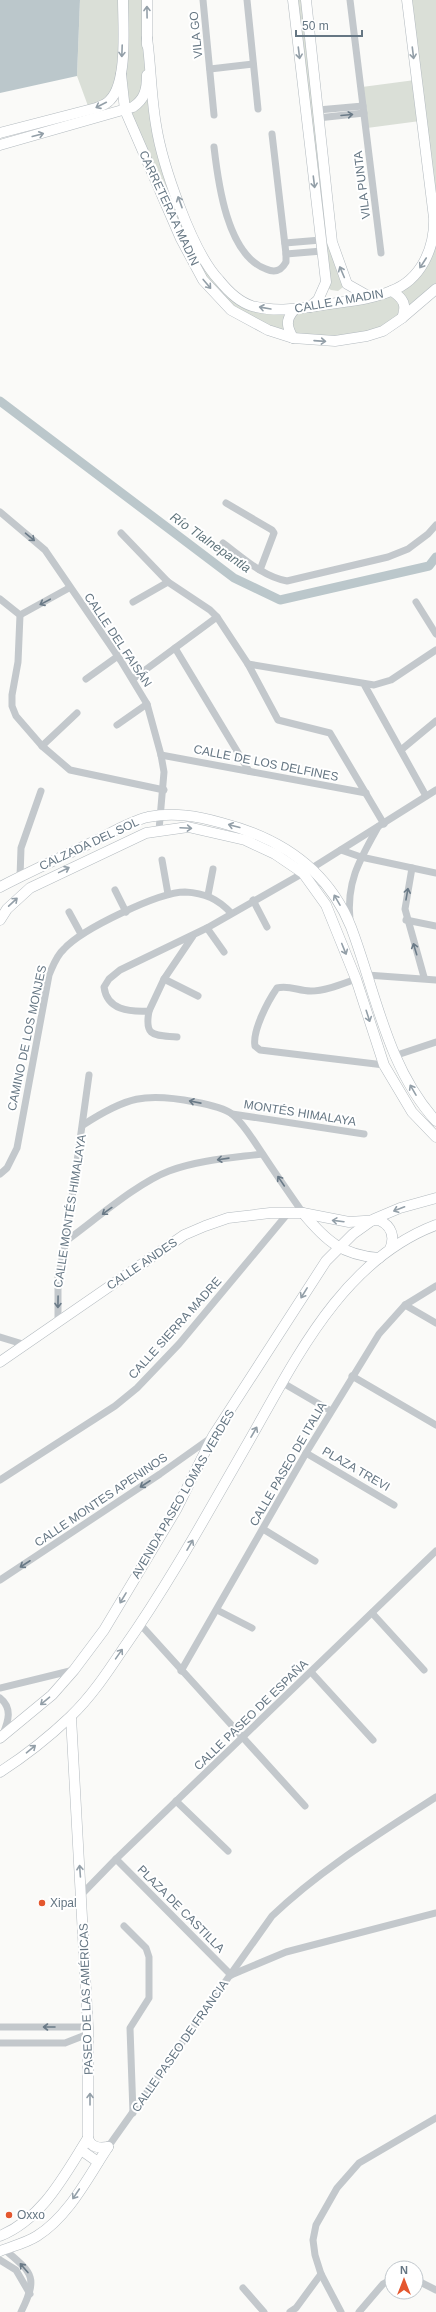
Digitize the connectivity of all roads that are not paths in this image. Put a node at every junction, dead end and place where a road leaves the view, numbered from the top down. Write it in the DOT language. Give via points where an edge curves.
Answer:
graph roads {
  1 [pos="123,0"];
  2 [pos="147,0"];
  3 [pos="203,0"];
  4 [pos="246,0"];
  5 [pos="293,0"];
  6 [pos="306,0"];
  7 [pos="350,0"];
  8 [pos="407,0"];
  9 [pos="147,38"];
  10 [pos="253,64"];
  11 [pos="210,68"];
  12 [pos="121,74"];
  13 [pos="258,109"];
  14 [pos="125,110"];
  15 [pos="364,110"];
  16 [pos="318,114"];
  17 [pos="214,115"];
  18 [pos="0,133"];
  19 [pos="272,134"];
  20 [pos="0,145"];
  21 [pos="214,147"];
  22 [pos="321,240"];
  23 [pos="285,243"];
  24 [pos="322,251"];
  25 [pos="381,253"];
  26 [pos="286,254"];
  27 [pos="436,290"];
  28 [pos="392,291"];
  29 [pos="370,297"];
  30 [pos="310,307"];
  31 [pos="294,310"];
  32 [pos="402,318"];
  33 [pos="293,338"];
  34 [pos="226,503"];
  35 [pos="0,512"];
  36 [pos="436,525"];
  37 [pos="121,533"];
  38 [pos="223,543"];
  39 [pos="260,570"];
  40 [pos="168,582"];
  41 [pos="70,588"];
  42 [pos="0,599"];
  43 [pos="133,602"];
  44 [pos="416,602"];
  45 [pos="20,615"];
  46 [pos="217,618"];
  47 [pos="436,634"];
  48 [pos="175,648"];
  49 [pos="436,650"];
  50 [pos="118,656"];
  51 [pos="248,664"];
  52 [pos="86,679"];
  53 [pos="133,679"];
  54 [pos="365,686"];
  55 [pos="147,704"];
  56 [pos="77,713"];
  57 [pos="436,721"];
  58 [pos="117,725"];
  59 [pos="42,746"];
  60 [pos="401,750"];
  61 [pos="162,755"];
  62 [pos="249,771"];
  63 [pos="164,790"];
  64 [pos="436,790"];
  65 [pos="41,791"];
  66 [pos="366,793"];
  67 [pos="426,796"];
  68 [pos="162,816"];
  69 [pos="381,825"];
  70 [pos="159,830"];
  71 [pos="341,850"];
  72 [pos="361,857"];
  73 [pos="162,860"];
  74 [pos="312,868"];
  75 [pos="412,868"];
  76 [pos="213,869"];
  77 [pos="303,873"];
  78 [pos="436,873"];
  79 [pos="20,877"];
  80 [pos="0,887"];
  81 [pos="115,890"];
  82 [pos="168,894"];
  83 [pos="208,895"];
  84 [pos="253,900"];
  85 [pos="69,912"];
  86 [pos="126,912"];
  87 [pos="231,913"];
  88 [pos="0,920"];
  89 [pos="406,920"];
  90 [pos="350,926"];
  91 [pos="436,926"];
  92 [pos="267,927"];
  93 [pos="208,928"];
  94 [pos="80,934"];
  95 [pos="193,936"];
  96 [pos="224,952"];
  97 [pos="367,975"];
  98 [pos="424,977"];
  99 [pos="164,979"];
  100 [pos="356,979"];
  101 [pos="436,980"];
  102 [pos="198,996"];
  103 [pos="149,1011"];
  104 [pos="177,1038"];
  105 [pos="436,1042"];
  106 [pos="394,1056"];
  107 [pos="384,1066"];
  108 [pos="89,1075"];
  109 [pos="232,1114"];
  110 [pos="436,1121"];
  111 [pos="83,1125"];
  112 [pos="364,1134"];
  113 [pos="436,1137"];
  114 [pos="262,1154"];
  115 [pos="0,1174"];
  116 [pos="436,1198"];
  117 [pos="289,1212"];
  118 [pos="303,1214"];
  119 [pos="374,1219"];
  120 [pos="436,1225"];
  121 [pos="66,1241"];
  122 [pos="338,1248"];
  123 [pos="390,1249"];
  124 [pos="379,1258"];
  125 [pos="436,1286"];
  126 [pos="405,1305"];
  127 [pos="58,1321"];
  128 [pos="436,1323"];
  129 [pos="0,1337"];
  130 [pos="26,1345"];
  131 [pos="0,1362"];
  132 [pos="352,1376"];
  133 [pos="283,1383"];
  134 [pos="331,1411"];
  135 [pos="436,1425"];
  136 [pos="213,1436"];
  137 [pos="306,1453"];
  138 [pos="0,1480"];
  139 [pos="394,1505"];
  140 [pos="263,1530"];
  141 [pos="436,1551"];
  142 [pos="315,1561"];
  143 [pos="0,1580"];
  144 [pos="217,1610"];
  145 [pos="372,1613"];
  146 [pos="140,1624"];
  147 [pos="252,1628"];
  148 [pos="74,1670"];
  149 [pos="424,1670"];
  150 [pos="181,1671"];
  151 [pos="311,1672"];
  152 [pos="0,1688"];
  153 [pos="0,1698"];
  154 [pos="71,1716"];
  155 [pos="1,1737"];
  156 [pos="242,1737"];
  157 [pos="373,1740"];
  158 [pos="0,1772"];
  159 [pos="436,1797"];
  160 [pos="176,1801"];
  161 [pos="305,1806"];
  162 [pos="228,1851"];
  163 [pos="116,1859"];
  164 [pos="82,1895"];
  165 [pos="436,1913"];
  166 [pos="124,1926"];
  167 [pos="231,1975"];
  168 [pos="0,2027"];
  169 [pos="88,2030"];
  170 [pos="0,2043"];
  171 [pos="133,2113"];
  172 [pos="436,2118"];
  173 [pos="88,2138"];
  174 [pos="108,2146"];
  175 [pos="81,2150"];
  176 [pos="98,2162"];
  177 [pos="0,2236"];
  178 [pos="2,2250"];
  179 [pos="0,2260"];
  180 [pos="320,2274"];
  181 [pos="384,2283"];
  182 [pos="424,2284"];
  183 [pos="243,2288"];
  184 [pos="436,2290"];
  185 [pos="30,2294"];
  186 [pos="21,2312"];
  187 [pos="264,2312"];
  188 [pos="290,2312"];
  189 [pos="341,2312"];
  190 [pos="359,2312"];
  1 -- 12 [label="main road, one-way"];
  9 -- 2 [label="main road, one-way"];
  3 -- 11 [label="street, VILA GO"];
  4 -- 10 [label="street"];
  5 -- 22 [label="main road, one-way"];
  6 -- 16 [label="main road"];
  7 -- 15 [label="street, VILA PUNTA"];
  8 -- 28 [label="main road, CALLE A MADIN, one-way" via="434,234 424,264 404,284"];
  9 -- 14 [label="main road" via="145,93 140,102"];
  31 -- 9 [label="main road, CALLE A MADIN, one-way" via="270,310 250,306 235,296 203,259 165,162 156,124"];
  10 -- 11 [label="street, VILA GO"];
  10 -- 13 [label="street"];
  11 -- 17 [label="street, VILA GO"];
  12 -- 14 [label="main road"];
  12 -- 18 [label="main road, one-way" via="117,91 110,101 96,108"];
  20 -- 14 [label="main road, one-way"];
  14 -- 33 [label="main road, CARRETERA A MADIN, one-way" via="181,239 203,280 231,310 268,330"];
  15 -- 16 [label="street"];
  15 -- 25 [label="street, VILA PUNTA"];
  29 -- 16 [label="main road, one-way" via="348,284 336,258"];
  19 -- 23 [label="street"];
  21 -- 26 [label="street" via="220,193 228,218 246,254 255,264 272,271 283,267"];
  22 -- 23 [label="street"];
  22 -- 24 [label="main road"];
  23 -- 26 [label="street"];
  24 -- 26 [label="street"];
  24 -- 30 [label="main road" via="326,282 318,300"];
  27 -- 32 [label="main road, CARRETERA A MADIN"];
  28 -- 29 [label="main road, CALLE A MADIN"];
  28 -- 32 [label="main road" via="404,302"];
  29 -- 30 [label="main road, CALLE A MADIN"];
  30 -- 31 [label="main road, CALLE A MADIN"];
  31 -- 33 [label="main road" via="287,322"];
  33 -- 32 [label="main road, CARRETERA A MADIN, one-way" via="335,341 350,339 383,331"];
  34 -- 39 [label="street" via="274,533"];
  35 -- 41 [label="street, CALLE DEL FAISÁN, one-way" via="45,550"];
  36 -- 39 [label="street" via="408,549 388,557 298,580 277,580"];
  37 -- 40 [label="street"];
  38 -- 39 [label="street"];
  40 -- 43 [label="street"];
  40 -- 46 [label="street" via="210,610"];
  41 -- 45 [label="street, one-way"];
  41 -- 50 [label="street, CALLE DEL FAISÁN"];
  42 -- 45 [label="street"];
  44 -- 47 [label="street"];
  45 -- 59 [label="street" via="18,662 12,706 16,716"];
  46 -- 48 [label="street"];
  46 -- 51 [label="street"];
  48 -- 53 [label="street"];
  48 -- 62 [label="street"];
  49 -- 54 [label="street" via="391,680 383,684"];
  50 -- 52 [label="street"];
  50 -- 53 [label="street, CALLE DEL FAISÁN"];
  51 -- 54 [label="street"];
  51 -- 66 [label="street" via="278,720 330,733"];
  53 -- 55 [label="street, CALLE DEL FAISÁN"];
  54 -- 60 [label="street"];
  55 -- 58 [label="street"];
  55 -- 61 [label="street, CALLE DEL FAISÁN"];
  56 -- 59 [label="street"];
  57 -- 60 [label="street"];
  59 -- 63 [label="street" via="70,770"];
  60 -- 67 [label="street"];
  61 -- 62 [label="street, CALLE DE LOS DELFINES"];
  61 -- 63 [label="street, CALLE DEL FAISÁN"];
  62 -- 66 [label="street, CALLE DE LOS DELFINES"];
  63 -- 68 [label="street, CALLE DEL FAISÁN"];
  64 -- 67 [label="street"];
  65 -- 79 [label="street" via="21,848"];
  66 -- 69 [label="street"];
  67 -- 69 [label="street"];
  68 -- 70 [label="street, CALLE DEL FAISÁN"];
  74 -- 68 [label="main road, CALZADA DEL SOL, one-way" via="276,842 247,829 193,815"];
  68 -- 79 [label="main road, CALZADA DEL SOL" via="137,820"];
  69 -- 71 [label="street"];
  69 -- 72 [label="street"];
  70 -- 77 [label="main road, CALZADA DEL SOL, one-way" via="188,827 245,840 275,854"];
  88 -- 70 [label="main road, CALZADA DEL SOL, one-way" via="7,909 30,888 134,837"];
  71 -- 72 [label="street"];
  71 -- 74 [label="street"];
  72 -- 75 [label="street"];
  72 -- 90 [label="street" via="353,874 350,891"];
  73 -- 82 [label="street"];
  74 -- 77 [label="street"];
  90 -- 74 [label="main road, CALZADA DEL SOL, one-way" via="336,897"];
  75 -- 78 [label="street"];
  89 -- 75 [label="street, one-way" via="405,909"];
  76 -- 83 [label="street"];
  77 -- 84 [label="street"];
  77 -- 100 [label="main road, CALZADA DEL SOL, one-way" via="326,906"];
  79 -- 80 [label="main road, CALZADA DEL SOL"];
  81 -- 86 [label="street"];
  82 -- 83 [label="street, CAMINO DE LOS MONJES" via="185,892"];
  82 -- 86 [label="street, CAMINO DE LOS MONJES"];
  83 -- 87 [label="street, CAMINO DE LOS MONJES" via="220,900"];
  84 -- 87 [label="street"];
  84 -- 92 [label="street"];
  85 -- 94 [label="street"];
  86 -- 94 [label="street, CAMINO DE LOS MONJES"];
  87 -- 93 [label="street"];
  89 -- 91 [label="street"];
  98 -- 89 [label="street, one-way"];
  90 -- 97 [label="main road, CALZADA DEL SOL"];
  93 -- 95 [label="street"];
  93 -- 96 [label="street"];
  94 -- 115 [label="street, CAMINO DE LOS MONJES" via="54,962 45,996 17,1148 7,1168"];
  95 -- 99 [label="street"];
  95 -- 103 [label="street" via="120,970 104,987 112,1005 122,1009"];
  97 -- 98 [label="street"];
  97 -- 106 [label="main road, CALZADA DEL SOL"];
  98 -- 101 [label="street"];
  99 -- 102 [label="street"];
  99 -- 103 [label="street"];
  100 -- 107 [label="main road, CALZADA DEL SOL, one-way"];
  100 -- 107 [label="street" via="327,989 310,991 288,986 277,988 270,998 254,1038 255,1046 260,1050"];
  103 -- 104 [label="street" via="147,1024 153,1035"];
  105 -- 106 [label="street"];
  110 -- 106 [label="main road, CALZADA DEL SOL, one-way" via="424,1108"];
  107 -- 113 [label="main road, CALZADA DEL SOL" via="412,1112"];
  108 -- 111 [label="street, CALLE MONTÉS HIMALAYA"];
  109 -- 111 [label="street, CALLE MONTÉS HIMALAYA, one-way" via="203,1104 173,1098 148,1097 109,1108"];
  109 -- 112 [label="street, MONTÉS HIMALAYA"];
  109 -- 114 [label="street"];
  111 -- 121 [label="street, CALLE MONTÉS HIMALAYA"];
  118 -- 114 [label="street, one-way"];
  114 -- 121 [label="street, one-way" via="200,1162 169,1171 151,1179"];
  116 -- 119 [label="main road, AVENIDA PASEO LOMAS VERDES, one-way" via="400,1208"];
  117 -- 118 [label="main road, CALLE ANDES"];
  117 -- 127 [label="main road, CALLE ANDES" via="228,1218 191,1232"];
  117 -- 138 [label="street, CALLE SIERRA MADRE" via="179,1344 137,1388 116,1406"];
  119 -- 118 [label="main road, one-way" via="349,1222"];
  118 -- 122 [label="main road" via="316,1230"];
  119 -- 122 [label="main road, AVENIDA PASEO LOMAS VERDES"];
  119 -- 123 [label="main road" via="384,1222 391,1230 393,1240"];
  120 -- 123 [label="main road"];
  121 -- 127 [label="street, CALLE MONTÉS HIMALAYA, one-way" via="58,1277"];
  122 -- 124 [label="main road" via="358,1255"];
  122 -- 136 [label="main road, AVENIDA PASEO LOMAS VERDES, one-way" via="316,1274"];
  123 -- 124 [label="main road"];
  124 -- 133 [label="main road" via="340,1296"];
  125 -- 126 [label="street, CALLE PASEO DE ITALIA"];
  126 -- 128 [label="street"];
  126 -- 132 [label="street, CALLE PASEO DE ITALIA" via="379,1334"];
  127 -- 130 [label="main road, CALLE ANDES"];
  129 -- 130 [label="street"];
  130 -- 131 [label="main road, CALLE ANDES"];
  132 -- 134 [label="street, CALLE PASEO DE ITALIA"];
  132 -- 135 [label="street"];
  133 -- 134 [label="street"];
  146 -- 133 [label="main road, one-way" via="187,1551"];
  134 -- 137 [label="street, CALLE PASEO DE ITALIA"];
  136 -- 143 [label="street, CALLE MONTES APENINOS, one-way"];
  136 -- 148 [label="main road, AVENIDA PASEO LOMAS VERDES, one-way" via="176,1510 104,1630"];
  137 -- 139 [label="street, PLAZA TREVI"];
  137 -- 140 [label="street, CALLE PASEO DE ITALIA"];
  140 -- 142 [label="street"];
  140 -- 144 [label="street, CALLE PASEO DE ITALIA"];
  141 -- 145 [label="street, CALLE PASEO DE ESPAÑA"];
  144 -- 147 [label="street"];
  144 -- 150 [label="street, CALLE PASEO DE ITALIA"];
  145 -- 149 [label="street"];
  145 -- 151 [label="street, CALLE PASEO DE ESPAÑA"];
  146 -- 150 [label="street"];
  154 -- 146 [label="main road, one-way" via="94,1691"];
  148 -- 152 [label="street"];
  148 -- 155 [label="main road, AVENIDA PASEO LOMAS VERDES, one-way" via="52,1695"];
  150 -- 156 [label="street"];
  151 -- 156 [label="street, CALLE PASEO DE ESPAÑA"];
  151 -- 157 [label="street"];
  153 -- 155 [label="street" via="6,1705 9,1720"];
  158 -- 154 [label="main road, one-way" via="19,1760"];
  164 -- 154 [label="main road, PASEO DE LAS AMÉRICAS, one-way"];
  156 -- 160 [label="street, CALLE PASEO DE ESPAÑA"];
  156 -- 161 [label="street"];
  159 -- 167 [label="street" via="327,1868 299,1890 260,1931"];
  160 -- 162 [label="street"];
  160 -- 163 [label="street, CALLE PASEO DE ESPAÑA"];
  163 -- 164 [label="street, CALLE PASEO DE ESPAÑA"];
  163 -- 167 [label="street, PLAZA DE CASTILLA"];
  164 -- 169 [label="main road, PASEO DE LAS AMÉRICAS"];
  165 -- 167 [label="street, CALLE PASEO DE FRANCIA" via="286,1952"];
  166 -- 171 [label="street" via="146,1948 149,1957 149,1998 135,2018 130,2032"];
  167 -- 171 [label="street, CALLE PASEO DE FRANCIA" via="180,2043"];
  169 -- 168 [label="street, one-way"];
  169 -- 170 [label="street" via="65,2043"];
  173 -- 169 [label="main road, PASEO DE LAS AMÉRICAS, one-way"];
  171 -- 174 [label="street, CALLE PASEO DE FRANCIA"];
  172 -- 180 [label="street" via="359,2163 337,2188 316,2225 313,2240"];
  173 -- 174 [label="main road" via="95,2147"];
  173 -- 175 [label="main road"];
  174 -- 176 [label="main road, CALLE PASEO DE FRANCIA"];
  175 -- 176 [label="main road"];
  175 -- 177 [label="main road" via="38,2211 22,2224"];
  176 -- 178 [label="main road, CALLE PASEO DE FRANCIA, one-way" via="54,2224 38,2235"];
  185 -- 178 [label="street, one-way" via="32,2279 26,2268"];
  179 -- 185 [label="street" via="16,2270"];
  180 -- 188 [label="street" via="296,2308"];
  180 -- 189 [label="street"];
  181 -- 190 [label="street"];
  182 -- 184 [label="street"];
  183 -- 187 [label="street"];
  185 -- 186 [label="street"];
}
